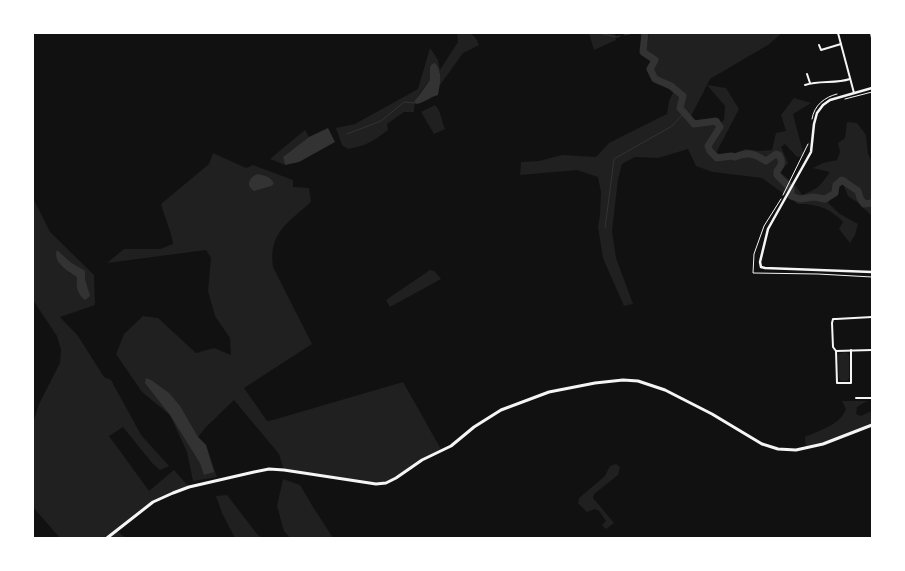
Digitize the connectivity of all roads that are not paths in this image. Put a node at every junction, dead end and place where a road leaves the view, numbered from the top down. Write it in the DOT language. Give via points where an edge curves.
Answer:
graph roads {
  1 [pos="838,33"];
  2 [pos="871,33"];
  3 [pos="872,38"];
  4 [pos="841,44"];
  5 [pos="819,45"];
  6 [pos="808,74"];
  7 [pos="850,80"];
  8 [pos="810,83"];
  9 [pos="805,85"];
  10 [pos="872,88"];
  11 [pos="854,93"];
  12 [pos="872,272"];
  13 [pos="872,318"];
  14 [pos="851,350"];
  15 [pos="872,350"];
  16 [pos="836,351"];
  17 [pos="856,398"];
  18 [pos="872,398"];
  19 [pos="872,424"];
  20 [pos="107,538"];
  1 -- 4 [label="street"];
  2 -- 3 [label="street"];
  4 -- 5 [label="street" via="821,50"];
  4 -- 7 [label="street"];
  6 -- 8 [label="street"];
  7 -- 8 [label="street"];
  7 -- 11 [label="street"];
  8 -- 9 [label="street"];
  10 -- 11 [label="street"];
  11 -- 12 [label="street" via="830,100 817,113 811,152 783,198 768,229 760,262 761,267"];
  13 -- 16 [label="street" via="833,320 833,347"];
  14 -- 15 [label="street"];
  14 -- 16 [label="street"];
  14 -- 16 [label="street" via="851,383 837,384"];
  17 -- 18 [label="street"];
  19 -- 20 [label="main road" via="823,444 796,450 778,449 762,444 665,390 638,381 595,383 549,392 501,410 451,446 422,460 386,483 376,484 269,469 173,493 153,502"];
}
